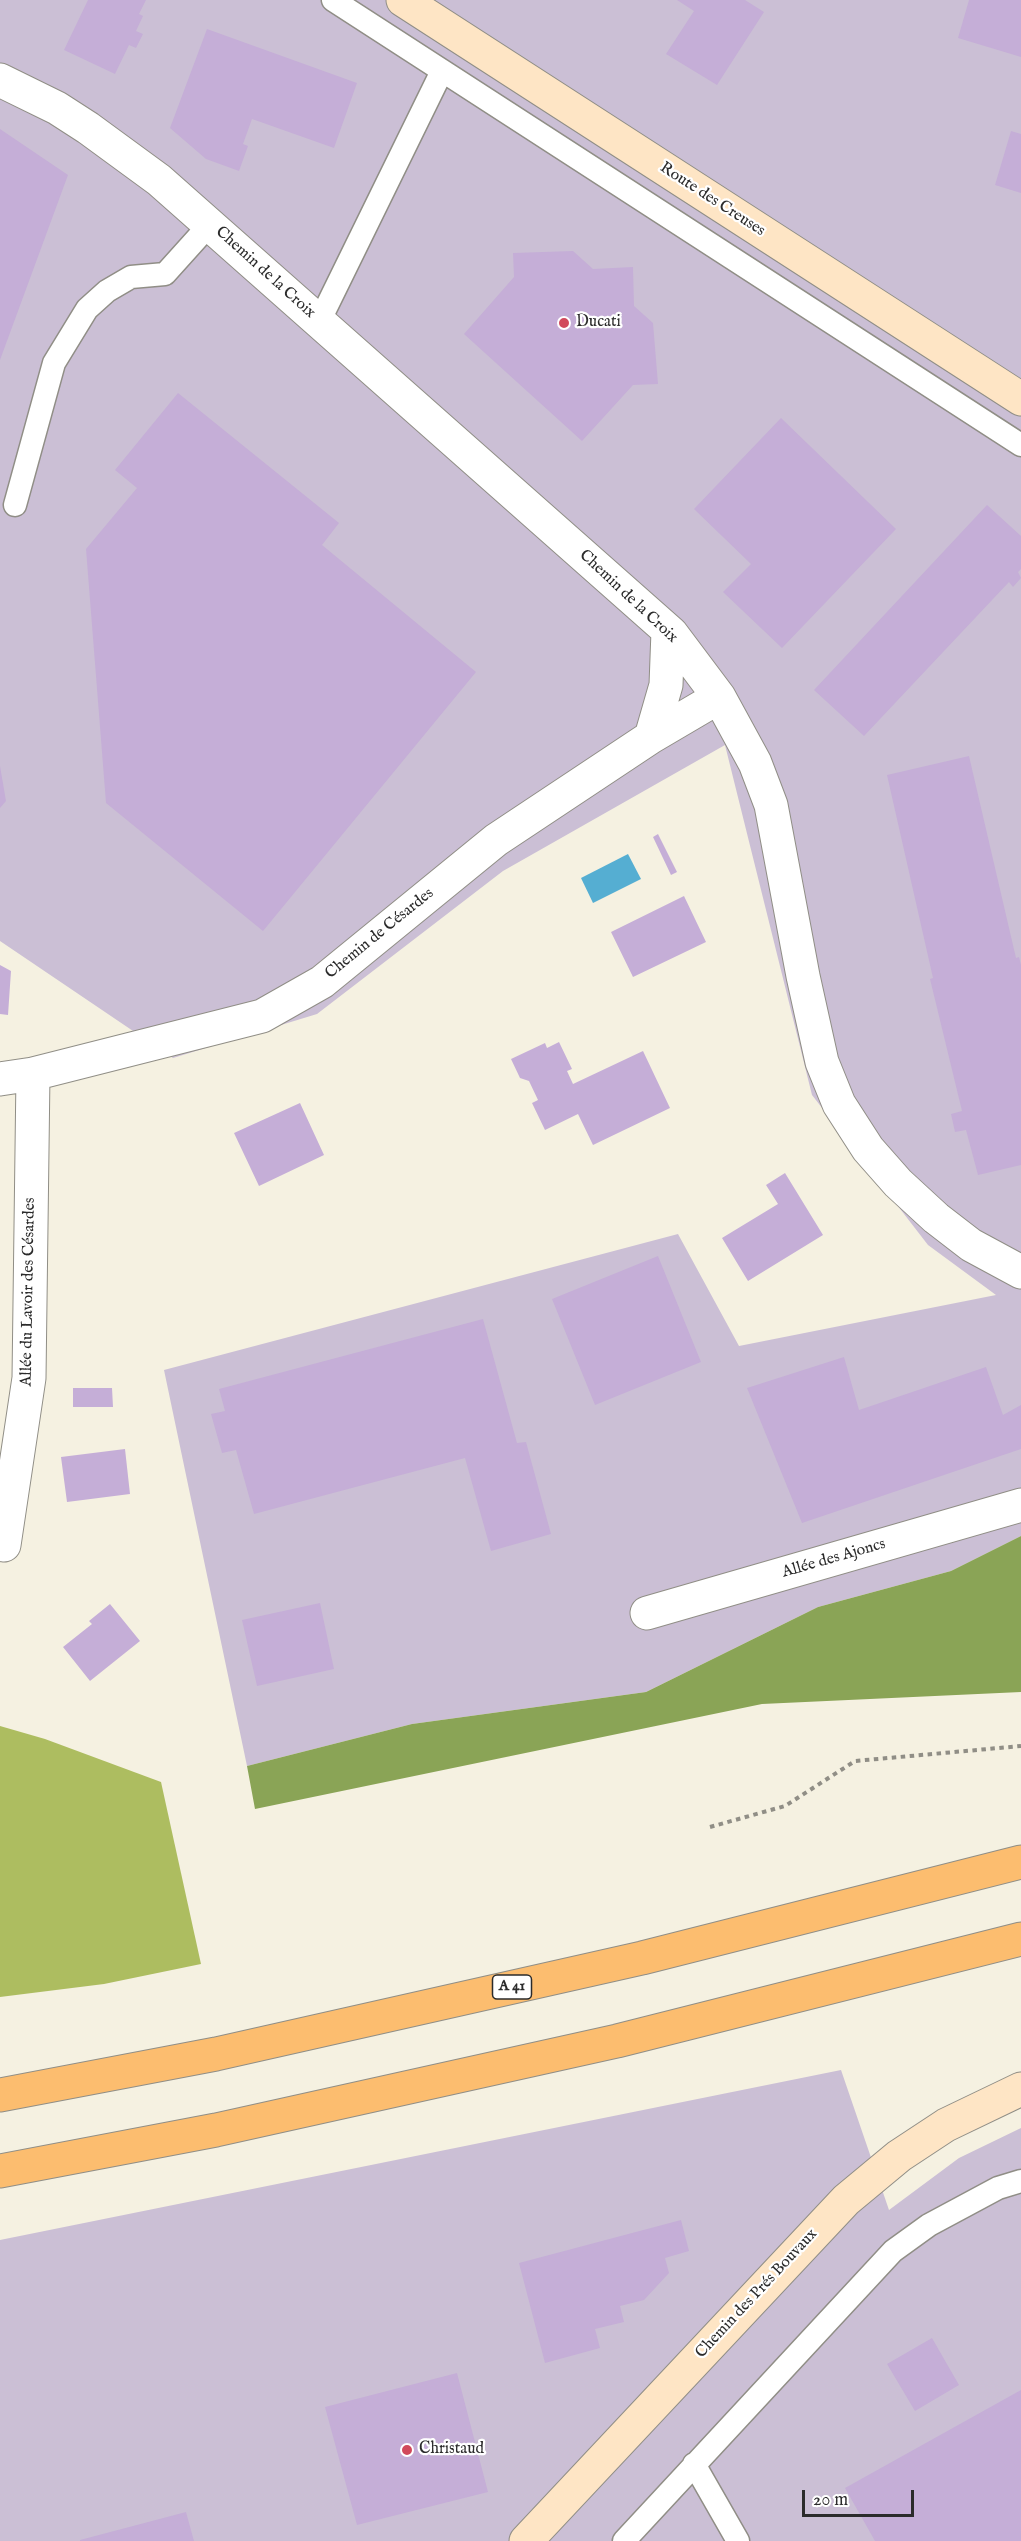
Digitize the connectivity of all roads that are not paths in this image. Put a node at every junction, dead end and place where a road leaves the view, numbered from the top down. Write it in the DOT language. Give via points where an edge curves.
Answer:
graph roads {
  1 [pos="333,0"];
  2 [pos="403,0"];
  3 [pos="442,71"];
  4 [pos="0,80"];
  5 [pos="210,224"];
  6 [pos="319,322"];
  7 [pos="1021,399"];
  8 [pos="1021,445"];
  9 [pos="15,505"];
  10 [pos="668,631"];
  11 [pos="719,697"];
  12 [pos="651,737"];
  13 [pos="33,1074"];
  14 [pos="0,1079"];
  15 [pos="1021,1272"];
  16 [pos="1021,1504"];
  17 [pos="4,1545"];
  18 [pos="647,1613"];
  19 [pos="1021,1862"];
  20 [pos="1021,1939"];
  21 [pos="1021,2089"];
  22 [pos="0,2095"];
  23 [pos="0,2171"];
  24 [pos="1021,2181"];
  25 [pos="694,2464"];
  26 [pos="526,2541"];
  27 [pos="624,2541"];
  28 [pos="738,2541"];
  1 -- 3 [label="lane"];
  2 -- 7 [label="main road, Route des Creuses"];
  3 -- 6 [label="lane"];
  3 -- 8 [label="lane"];
  4 -- 5 [label="street, Chemin de la Croix" via="57,108 124,152"];
  5 -- 6 [label="street, Chemin de la Croix"];
  5 -- 9 [label="lane" via="165,274 131,278 107,291 87,309 54,363"];
  6 -- 10 [label="street, Chemin de la Croix"];
  10 -- 11 [label="street, Chemin de la Croix"];
  10 -- 12 [label="street" via="666,685"];
  11 -- 12 [label="street, Chemin de Césardes"];
  11 -- 15 [label="street, Chemin de la Croix" via="755,763 771,805 822,1062 839,1104 868,1149 898,1183 972,1245"];
  12 -- 13 [label="street, Chemin de Césardes" via="496,840 322,982 262,1016"];
  13 -- 14 [label="street, Chemin de Césardes"];
  13 -- 17 [label="street, Allée du Lavoir des Césardes" via="29,1378"];
  16 -- 18 [label="street, Allée des Ajoncs"];
  19 -- 22 [label="highway, A 41" via="631,1960 216,2055"];
  20 -- 23 [label="highway" via="583,2048 216,2130"];
  21 -- 26 [label="main road, Chemin des Prés Bouvaux" via="946,2125 899,2156 846,2200"];
  24 -- 25 [label="lane" via="998,2188 928,2225 893,2251"];
  25 -- 27 [label="lane"];
  25 -- 28 [label="lane"];
}
